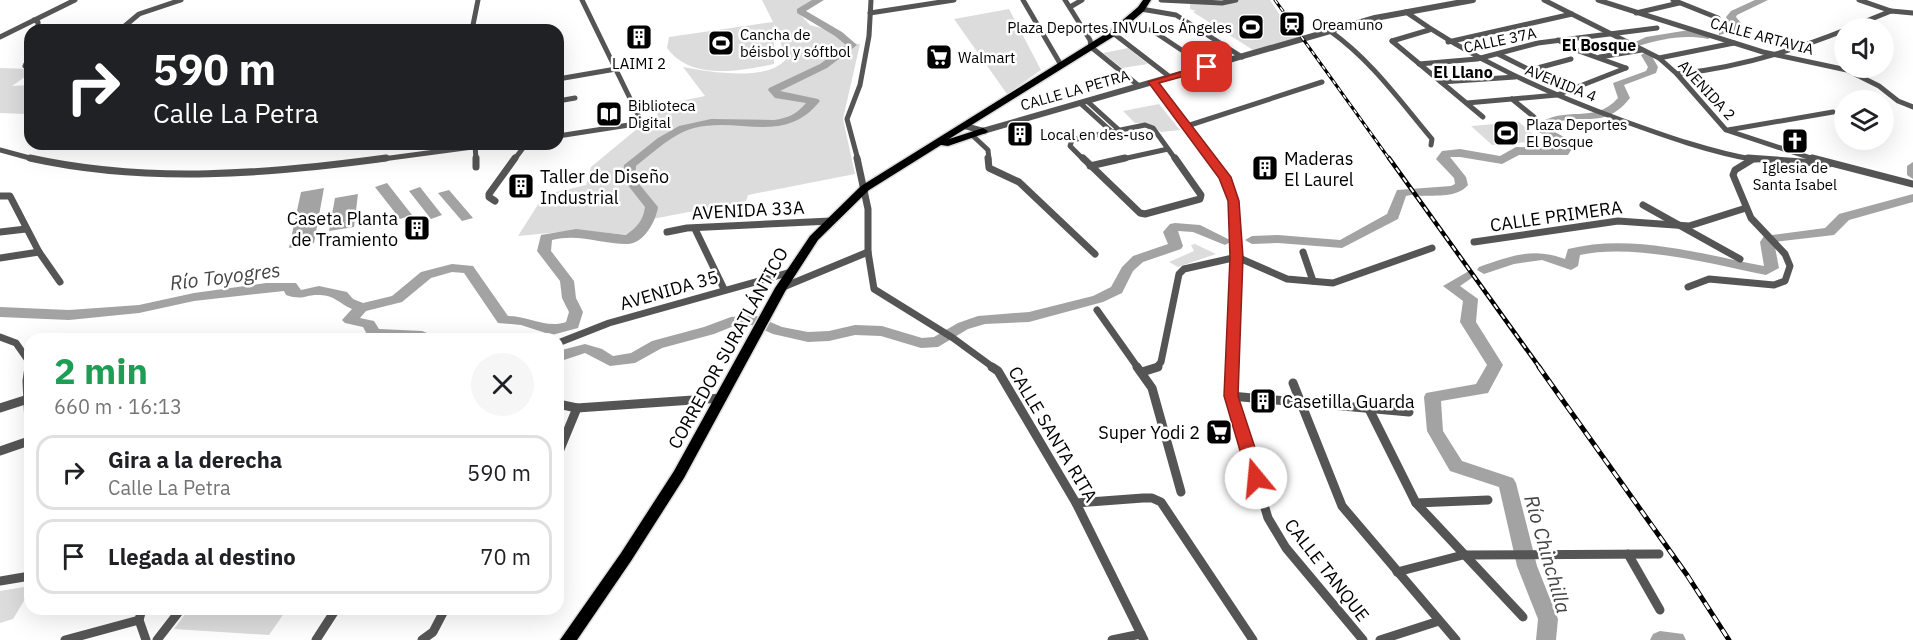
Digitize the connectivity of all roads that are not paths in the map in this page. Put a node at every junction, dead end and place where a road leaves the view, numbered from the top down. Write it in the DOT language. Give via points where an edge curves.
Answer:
graph roads {
  1 [pos="75,0"];
  2 [pos="181,0"];
  3 [pos="478,0"];
  4 [pos="582,0"];
  5 [pos="871,0"];
  6 [pos="954,0"];
  7 [pos="1023,0"];
  8 [pos="1065,0"];
  9 [pos="1082,0"];
  10 [pos="1147,0"];
  11 [pos="1161,0"];
  12 [pos="1236,0"];
  13 [pos="1473,0"];
  14 [pos="1544,0"];
  15 [pos="1598,0"];
  16 [pos="1673,0"];
  17 [pos="1859,0"];
  18 [pos="942,1"];
  19 [pos="1679,3"];
  20 [pos="1070,7"];
  21 [pos="1141,9"];
  22 [pos="1891,11"];
  23 [pos="1406,12"];
  24 [pos="870,13"];
  25 [pos="1635,13"];
  26 [pos="1913,13"];
  27 [pos="1572,14"];
  28 [pos="1718,18"];
  29 [pos="1874,18"];
  30 [pos="34,20"];
  31 [pos="1127,22"];
  32 [pos="26,24"];
  33 [pos="38,24"];
  34 [pos="124,24"];
  35 [pos="473,24"];
  36 [pos="24,25"];
  37 [pos="1657,28"];
  38 [pos="1430,30"];
  39 [pos="1330,31"];
  40 [pos="1113,33"];
  41 [pos="1610,33"];
  42 [pos="1834,34"];
  43 [pos="0,37"];
  44 [pos="1558,40"];
  45 [pos="1448,42"];
  46 [pos="1735,43"];
  47 [pos="1091,47"];
  48 [pos="1642,50"];
  49 [pos="1498,54"];
  50 [pos="1780,56"];
  51 [pos="1242,57"];
  52 [pos="1599,57"];
  53 [pos="1659,58"];
  54 [pos="1571,59"];
  55 [pos="1477,60"];
  56 [pos="1419,64"];
  57 [pos="1061,65"];
  58 [pos="1207,67"];
  59 [pos="616,69"];
  60 [pos="1677,74"];
  61 [pos="1170,77"];
  62 [pos="1516,77"];
  63 [pos="564,78"];
  64 [pos="1153,82"];
  65 [pos="1322,82"];
  66 [pos="1441,82"];
  67 [pos="1139,86"];
  68 [pos="1557,95"];
  69 [pos="575,98"];
  70 [pos="1512,99"];
  71 [pos="564,100"];
  72 [pos="1084,102"];
  73 [pos="1467,103"];
  74 [pos="1913,107"];
  75 [pos="1833,112"];
  76 [pos="1483,117"];
  77 [pos="1534,117"];
  78 [pos="965,126"];
  79 [pos="1187,126"];
  80 [pos="1726,130"];
  81 [pos="983,131"];
  82 [pos="1115,131"];
  83 [pos="564,135"];
  84 [pos="972,135"];
  85 [pos="934,145"];
  86 [pos="1431,145"];
  87 [pos="1168,149"];
  88 [pos="0,150"];
  89 [pos="441,150"];
  90 [pos="475,150"];
  91 [pos="522,150"];
  92 [pos="1754,159"];
  93 [pos="1829,164"];
  94 [pos="1090,166"];
  95 [pos="476,167"];
  96 [pos="1913,184"];
  97 [pos="865,188"];
  98 [pos="0,196"];
  99 [pos="495,201"];
  100 [pos="1643,205"];
  101 [pos="1746,208"];
  102 [pos="831,221"];
  103 [pos="1682,226"];
  104 [pos="26,229"];
  105 [pos="695,229"];
  106 [pos="0,232"];
  107 [pos="667,232"];
  108 [pos="1474,243"];
  109 [pos="1432,248"];
  110 [pos="39,252"];
  111 [pos="868,252"];
  112 [pos="1303,252"];
  113 [pos="1095,254"];
  114 [pos="1237,257"];
  115 [pos="0,258"];
  116 [pos="1740,259"];
  117 [pos="791,272"];
  118 [pos="1313,281"];
  119 [pos="60,282"];
  120 [pos="781,288"];
  121 [pos="1688,288"];
  122 [pos="724,289"];
  123 [pos="1097,310"];
  124 [pos="0,337"];
  125 [pos="564,341"];
  126 [pos="24,354"];
  127 [pos="1142,372"];
  128 [pos="1293,383"];
  129 [pos="1231,396"];
  130 [pos="722,398"];
  131 [pos="24,400"];
  132 [pos="1300,402"];
  133 [pos="564,406"];
  134 [pos="0,408"];
  135 [pos="576,408"];
  136 [pos="1369,409"];
  137 [pos="1409,412"];
  138 [pos="564,439"];
  139 [pos="24,444"];
  140 [pos="0,451"];
  141 [pos="1181,492"];
  142 [pos="1488,500"];
  143 [pos="1076,503"];
  144 [pos="1416,503"];
  145 [pos="1628,554"];
  146 [pos="1463,555"];
  147 [pos="1659,555"];
  148 [pos="1397,572"];
  149 [pos="24,577"];
  150 [pos="0,581"];
  151 [pos="1660,610"];
  152 [pos="140,615"];
  153 [pos="176,615"];
  154 [pos="332,615"];
  155 [pos="442,615"];
  156 [pos="1523,617"];
  157 [pos="1439,621"];
  158 [pos="1142,637"];
  159 [pos="145,639"];
  160 [pos="65,640"];
  161 [pos="157,640"];
  162 [pos="316,640"];
  163 [pos="423,640"];
  164 [pos="568,640"];
  165 [pos="1112,640"];
  166 [pos="1252,640"];
  167 [pos="1363,640"];
  168 [pos="1380,640"];
  169 [pos="1456,640"];
  1 -- 30 [label="street"];
  2 -- 34 [label="street" via="142,13"];
  3 -- 35 [label="street"];
  4 -- 59 [label="street"];
  5 -- 24 [label="street, CALLE SANTA RITA"];
  6 -- 18 [label="street"];
  7 -- 57 [label="street"];
  8 -- 20 [label="street"];
  9 -- 20 [label="street"];
  10 -- 21 [label="main road, CORREDOR SURATLÁNTICO"];
  11 -- 12 [label="street"];
  13 -- 23 [label="street, CALLE LA PETRA"];
  14 -- 27 [label="street, AVENIDA 2"];
  15 -- 25 [label="street, CALLE ARTAVIA"];
  16 -- 19 [label="street"];
  17 -- 22 [label="street"];
  18 -- 24 [label="street"];
  19 -- 25 [label="street"];
  19 -- 28 [label="street"];
  20 -- 47 [label="street"];
  21 -- 31 [label="main road, CORREDOR SURATLÁNTICO"];
  21 -- 51 [label="street" via="1176,15"];
  22 -- 26 [label="street"];
  22 -- 29 [label="street"];
  23 -- 38 [label="street, AVENIDA 4"];
  23 -- 39 [label="street, CALLE LA PETRA"];
  24 -- 97 [label="street, CALLE SANTA RITA" via="860,85 848,119"];
  25 -- 46 [label="street, CALLE ARTAVIA"];
  27 -- 41 [label="street, AVENIDA 2"];
  27 -- 45 [label="street"];
  30 -- 32 [label="street"];
  30 -- 33 [label="street"];
  31 -- 40 [label="main road, CORREDOR SURATLÁNTICO"];
  31 -- 58 [label="street" via="1153,31"];
  36 -- 43 [label="street"];
  37 -- 41 [label="street, CALLE 37A"];
  38 -- 45 [label="street, AVENIDA 4"];
  38 -- 56 [label="street" via="1392,41"];
  39 -- 51 [label="street, CALLE LA PETRA"];
  39 -- 86 [label="street" via="1374,72 1432,139"];
  40 -- 47 [label="main road, CORREDOR SURATLÁNTICO"];
  40 -- 61 [label="street"];
  41 -- 44 [label="street, CALLE 37A"];
  41 -- 48 [label="street, AVENIDA 2"];
  42 -- 50 [label="street"];
  44 -- 49 [label="street, CALLE 37A"];
  44 -- 52 [label="street"];
  45 -- 55 [label="street, AVENIDA 4"];
  46 -- 50 [label="street, CALLE ARTAVIA"];
  46 -- 53 [label="street"];
  47 -- 57 [label="main road, CORREDOR SURATLÁNTICO"];
  47 -- 67 [label="street"];
  48 -- 52 [label="street"];
  48 -- 53 [label="street, AVENIDA 2"];
  49 -- 54 [label="street" via="1530,70"];
  49 -- 55 [label="street, CALLE 37A"];
  50 -- 60 [label="street"];
  50 -- 74 [label="street, CALLE ARTAVIA" via="1848,70"];
  51 -- 58 [label="street, CALLE LA PETRA"];
  52 -- 68 [label="street" via="1626,68"];
  53 -- 60 [label="street, AVENIDA 2"];
  55 -- 56 [label="street, CALLE 37A"];
  55 -- 62 [label="street, AVENIDA 4"];
  56 -- 66 [label="street"];
  57 -- 78 [label="main road, CORREDOR SURATLÁNTICO"];
  58 -- 61 [label="street, CALLE LA PETRA"];
  59 -- 63 [label="street"];
  59 -- 83 [label="street" via="642,123"];
  60 -- 80 [label="street, AVENIDA 2"];
  61 -- 64 [label="street, CALLE LA PETRA"];
  62 -- 66 [label="street"];
  62 -- 68 [label="street, AVENIDA 4"];
  64 -- 67 [label="street, CALLE LA PETRA"];
  64 -- 79 [label="street, CALLE TANQUE"];
  65 -- 79 [label="street"];
  66 -- 73 [label="street"];
  67 -- 72 [label="street, CALLE LA PETRA"];
  68 -- 70 [label="street"];
  68 -- 92 [label="street, AVENIDA 4" via="1664,136"];
  69 -- 71 [label="street"];
  70 -- 73 [label="street"];
  70 -- 77 [label="street"];
  72 -- 81 [label="street, CALLE LA PETRA"];
  72 -- 82 [label="street"];
  73 -- 76 [label="street"];
  75 -- 80 [label="street"];
  78 -- 81 [label="street"];
  78 -- 85 [label="main road, CORREDOR SURATLÁNTICO"];
  79 -- 114 [label="street, CALLE TANQUE" via="1225,177 1233,201"];
  80 -- 93 [label="street, AVENIDA 2"];
  81 -- 84 [label="main road"];
  82 -- 87 [label="street" via="1150,126"];
  82 -- 94 [label="street" via="1069,143"];
  84 -- 85 [label="main road"];
  84 -- 113 [label="street" via="988,150 989,168 1016,180"];
  85 -- 97 [label="main road, CORREDOR SURATLÁNTICO"];
  87 -- 94 [label="street"];
  87 -- 94 [label="street" via="1201,195 1200,200 1140,213"];
  88 -- 89 [label="street" via="75,166 204,175 344,164"];
  90 -- 95 [label="street"];
  91 -- 99 [label="street" via="489,194"];
  92 -- 93 [label="street, AVENIDA 4"];
  92 -- 101 [label="street" via="1733,175"];
  93 -- 96 [label="street"];
  97 -- 102 [label="main road, CORREDOR SURATLÁNTICO"];
  97 -- 111 [label="street, CALLE SANTA RITA"];
  98 -- 104 [label="street" via="10,196"];
  100 -- 103 [label="street"];
  101 -- 103 [label="street, CALLE PRIMERA"];
  101 -- 121 [label="street" via="1785,254 1790,266 1785,281 1781,284 1716,278"];
  102 -- 105 [label="street, AVENIDA 33A"];
  102 -- 117 [label="main road, CORREDOR SURATLÁNTICO"];
  103 -- 108 [label="street, CALLE PRIMERA" via="1618,221"];
  103 -- 116 [label="street"];
  104 -- 106 [label="street"];
  104 -- 110 [label="street"];
  105 -- 107 [label="street, AVENIDA 33A"];
  105 -- 122 [label="street"];
  109 -- 118 [label="street" via="1332,283"];
  110 -- 115 [label="street"];
  110 -- 119 [label="street"];
  111 -- 120 [label="street"];
  111 -- 143 [label="street, CALLE SANTA RITA" via="874,289 998,370"];
  112 -- 118 [label="street"];
  114 -- 118 [label="street" via="1287,279"];
  114 -- 127 [label="street" via="1192,267 1179,274 1161,362 1157,368"];
  114 -- 129 [label="street, CALLE TANQUE"];
  117 -- 120 [label="main road, CORREDOR SURATLÁNTICO"];
  117 -- 122 [label="street, AVENIDA 35"];
  120 -- 130 [label="main road, CORREDOR SURATLÁNTICO"];
  122 -- 125 [label="street, AVENIDA 35"];
  123 -- 127 [label="street"];
  124 -- 126 [label="street" via="16,343"];
  127 -- 141 [label="street" via="1157,399"];
  128 -- 132 [label="street"];
  129 -- 132 [label="street"];
  129 -- 167 [label="street, CALLE TANQUE" via="1268,518 1286,548"];
  130 -- 135 [label="street"];
  130 -- 164 [label="main road, CORREDOR SURATLÁNTICO" via="679,474"];
  131 -- 134 [label="street"];
  132 -- 136 [label="street"];
  132 -- 148 [label="street" via="1342,507"];
  133 -- 135 [label="street"];
  135 -- 138 [label="street"];
  136 -- 137 [label="street"];
  136 -- 144 [label="street"];
  139 -- 140 [label="street"];
  142 -- 144 [label="street"];
  143 -- 158 [label="street, CALLE SANTA RITA"];
  143 -- 166 [label="street" via="1152,498 1161,502"];
  144 -- 146 [label="street"];
  145 -- 146 [label="street"];
  145 -- 147 [label="street"];
  145 -- 151 [label="street"];
  146 -- 148 [label="street"];
  146 -- 156 [label="street"];
  148 -- 157 [label="street"];
  149 -- 150 [label="street"];
  152 -- 159 [label="street"];
  152 -- 160 [label="street"];
  153 -- 161 [label="street"];
  154 -- 162 [label="street"];
  155 -- 163 [label="street" via="433,632"];
  157 -- 168 [label="street"];
  157 -- 169 [label="street"];
  158 -- 165 [label="street"];
}
